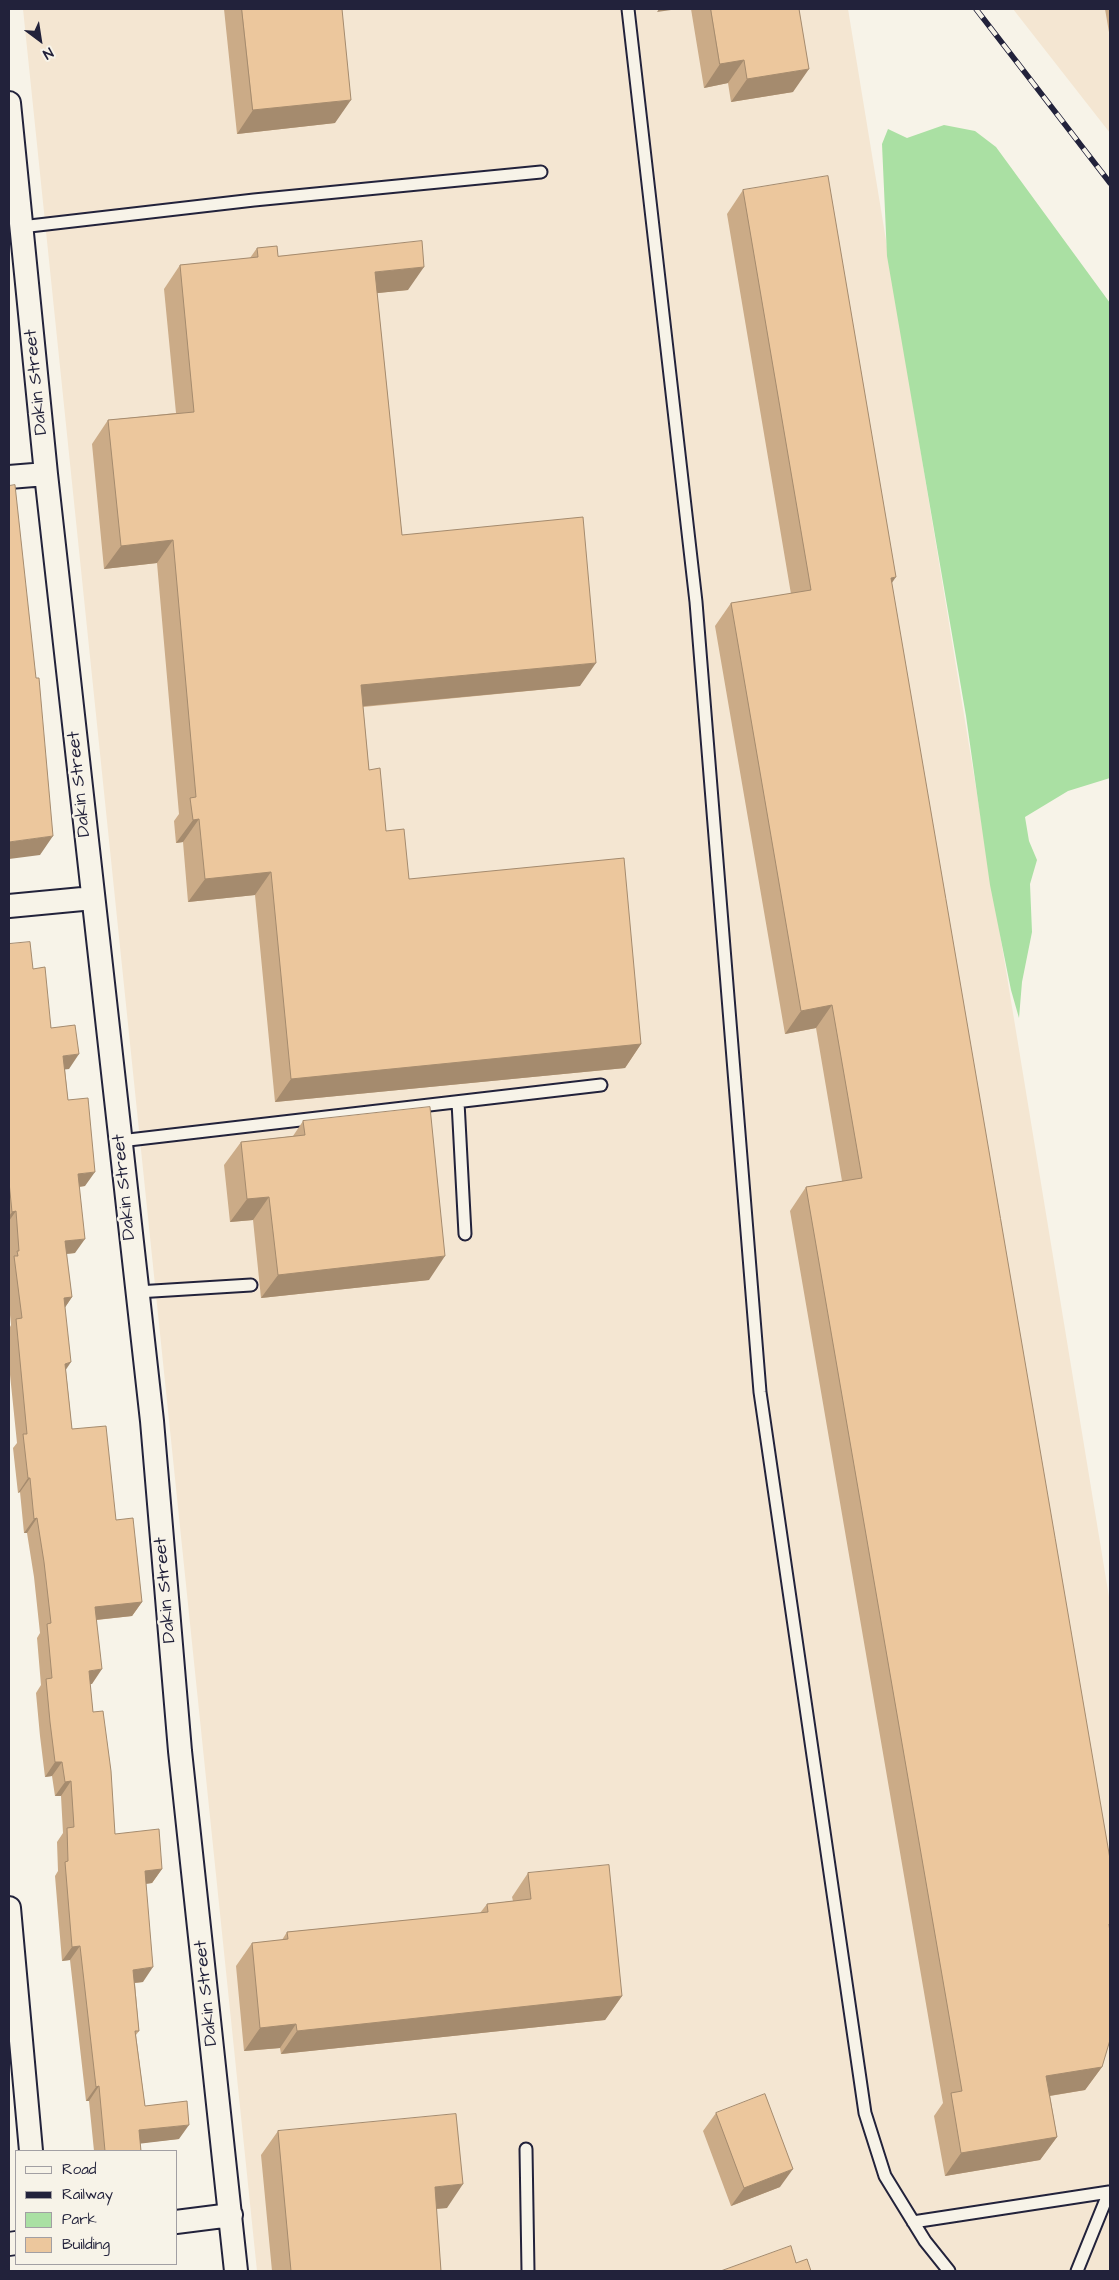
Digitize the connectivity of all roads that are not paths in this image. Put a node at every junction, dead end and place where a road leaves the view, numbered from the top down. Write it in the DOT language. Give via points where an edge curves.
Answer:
graph roads {
  1 [pos="628,9"];
  2 [pos="9,103"];
  3 [pos="540,172"];
  4 [pos="18,240"];
  5 [pos="46,474"];
  6 [pos="9,477"];
  7 [pos="93,898"];
  8 [pos="9,906"];
  9 [pos="601,1085"];
  10 [pos="458,1102"];
  11 [pos="120,1141"];
  12 [pos="465,1234"];
  13 [pos="251,1285"];
  14 [pos="137,1292"];
  15 [pos="9,1908"];
  16 [pos="526,2148"];
  17 [pos="31,2150"];
  18 [pos="231,2214"];
  19 [pos="178,2222"];
  20 [pos="913,2222"];
  21 [pos="944,2268"];
  22 [pos="236,2271"];
  23 [pos="528,2271"];
  24 [pos="1077,2271"];
  1 -- 20 [label="lane" via="696,602 760,1392 865,2113 885,2176"];
  2 -- 4 [label="street, Dakin Street"];
  3 -- 4 [label="lane" via="254,200"];
  4 -- 5 [label="street, Dakin Street"];
  5 -- 6 [label="street"];
  5 -- 7 [label="street, Dakin Street"];
  7 -- 8 [label="street"];
  7 -- 11 [label="street, Dakin Street"];
  9 -- 10 [label="lane"];
  10 -- 11 [label="lane"];
  10 -- 12 [label="lane"];
  11 -- 14 [label="street, Dakin Street"];
  13 -- 14 [label="lane"];
  14 -- 18 [label="street, Dakin Street" via="152,1421 180,1751"];
  15 -- 17 [label="street"];
  16 -- 23 [label="lane"];
  18 -- 19 [label="street"];
  18 -- 22 [label="street, Dakin Street"];
  20 -- 21 [label="lane"];
  20 -- 24 [label="lane" via="1109,2192"];
}
